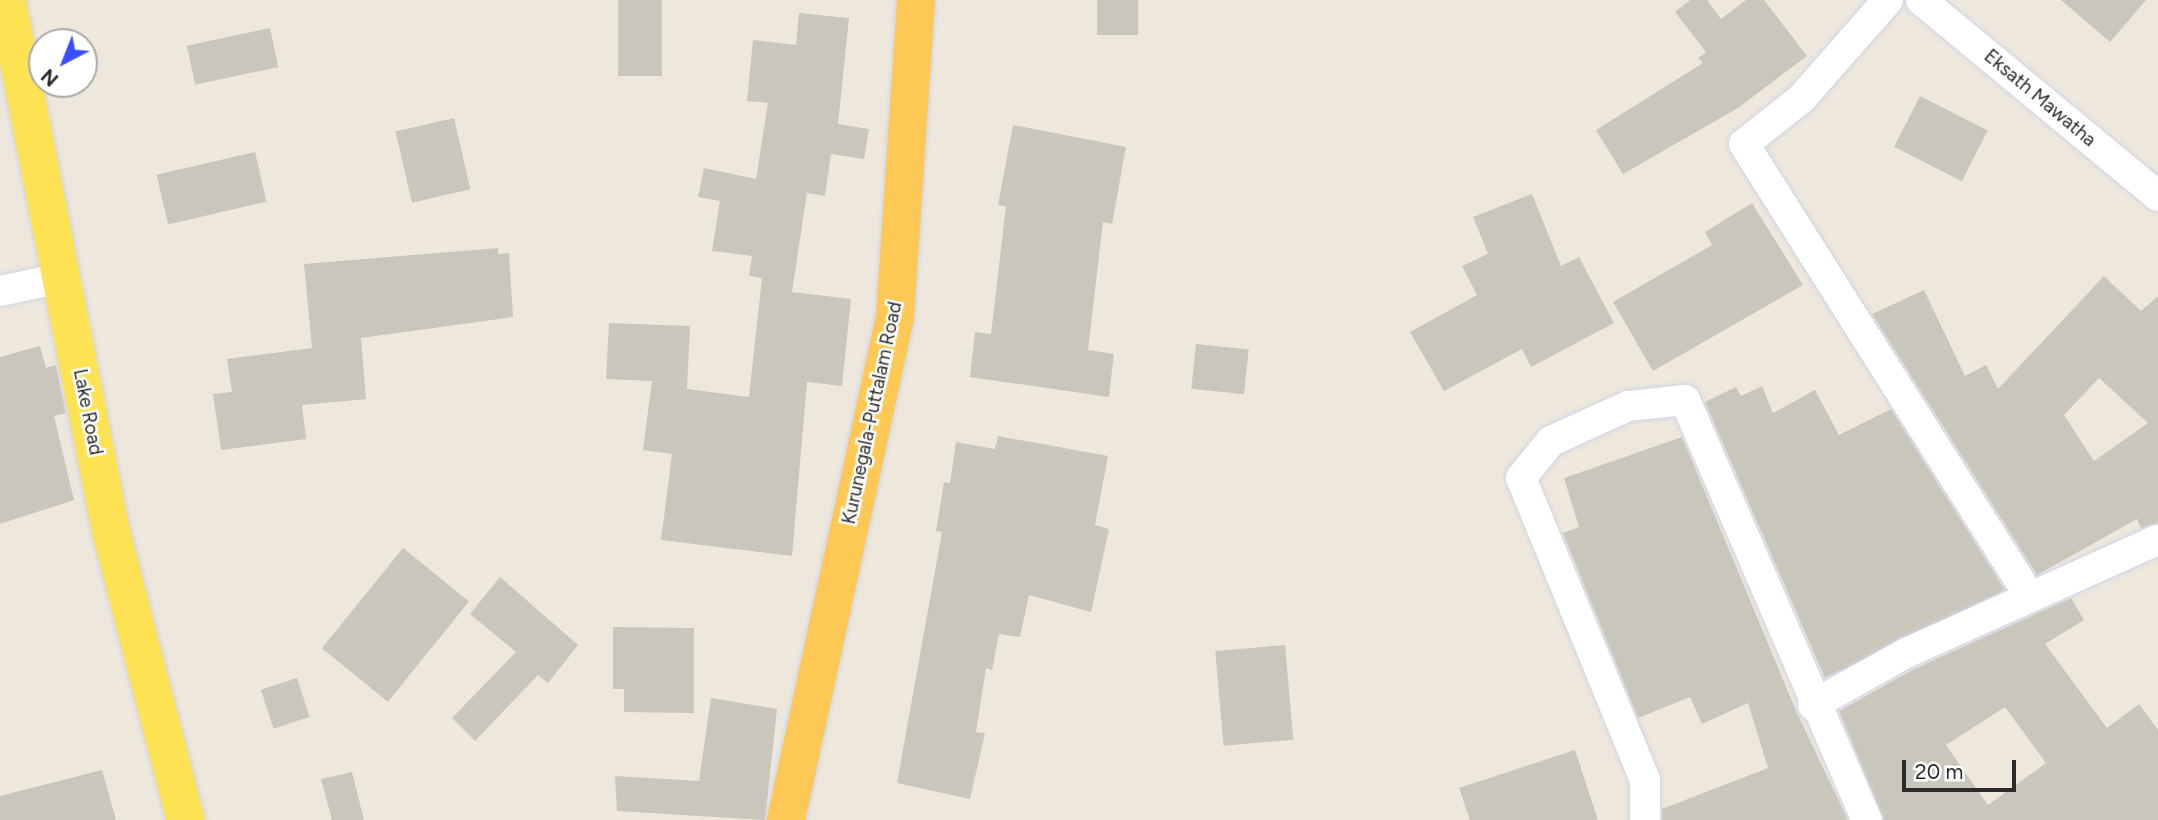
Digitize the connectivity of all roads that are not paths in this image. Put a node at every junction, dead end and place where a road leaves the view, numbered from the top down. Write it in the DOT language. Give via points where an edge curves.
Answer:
graph roads {
  1 [pos="7,0"];
  2 [pos="916,0"];
  3 [pos="1888,0"];
  4 [pos="1921,0"];
  5 [pos="2158,196"];
  6 [pos="62,278"];
  7 [pos="0,291"];
  8 [pos="2158,540"];
  9 [pos="2030,597"];
  10 [pos="1813,705"];
  11 [pos="186,820"];
  12 [pos="786,820"];
  13 [pos="1645,820"];
  14 [pos="1867,820"];
  1 -- 6 [label="main road, Lake Road"];
  2 -- 12 [label="highway, Kurunegala-Puttalam Road" via="895,317"];
  3 -- 9 [label="street" via="1802,98 1744,144"];
  4 -- 5 [label="street, Eksath Mawatha"];
  6 -- 7 [label="street"];
  6 -- 11 [label="main road, Lake Road" via="111,531"];
  8 -- 9 [label="street"];
  9 -- 10 [label="street" via="1906,653"];
  10 -- 13 [label="street" via="1685,400 1628,407 1551,441 1521,478 1645,780"];
  10 -- 14 [label="street"];
}
